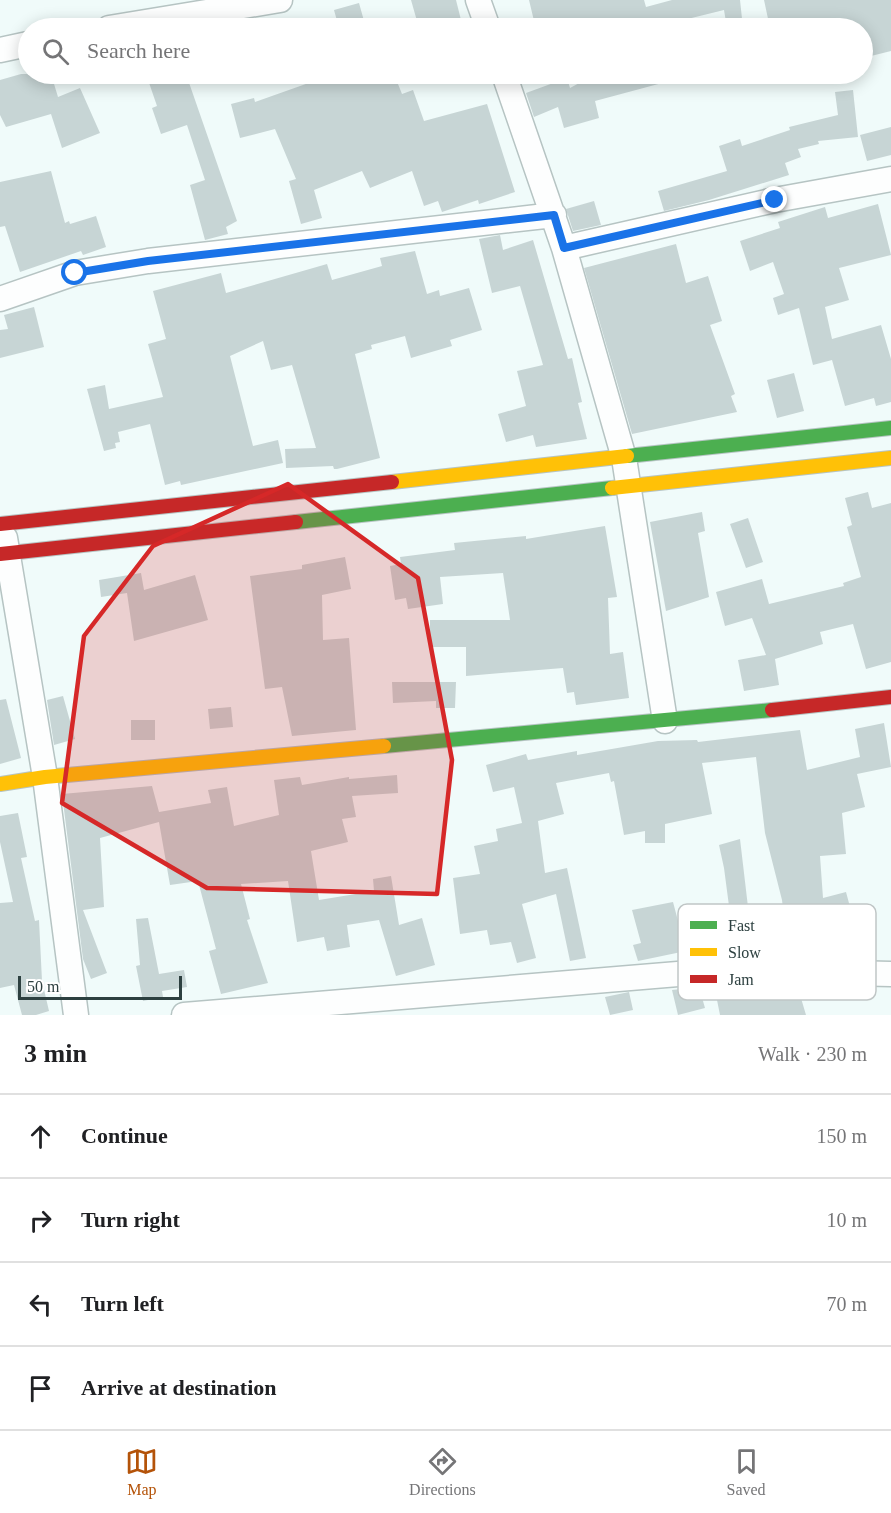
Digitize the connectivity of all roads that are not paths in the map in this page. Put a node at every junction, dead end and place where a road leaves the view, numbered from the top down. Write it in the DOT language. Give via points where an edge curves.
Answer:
graph roads {
  1 [pos="280,0"];
  2 [pos="478,0"];
  3 [pos="170,18"];
  4 [pos="484,18"];
  5 [pos="18,46"];
  6 [pos="0,50"];
  7 [pos="508,84"];
  8 [pos="891,179"];
  9 [pos="554,215"];
  10 [pos="564,248"];
  11 [pos="0,299"];
  12 [pos="891,428"];
  13 [pos="624,458"];
  14 [pos="891,458"];
  15 [pos="628,487"];
  16 [pos="1,520"];
  17 [pos="4,554"];
  18 [pos="891,697"];
  19 [pos="665,722"];
  20 [pos="45,777"];
  21 [pos="0,784"];
  22 [pos="678,974"];
  23 [pos="876,974"];
  24 [pos="891,974"];
  25 [pos="76,1015"];
  26 [pos="183,1015"];
  1 -- 3 [label="street"];
  2 -- 4 [label="street"];
  5 -- 6 [label="street"];
  7 -- 9 [label="street"];
  8 -- 10 [label="street" via="775,200"];
  9 -- 10 [label="street"];
  9 -- 11 [label="street" via="148,261 75,273"];
  10 -- 13 [label="street"];
  12 -- 13 [label="street"];
  13 -- 15 [label="street"];
  13 -- 16 [label="street"];
  14 -- 15 [label="street"];
  15 -- 17 [label="street"];
  15 -- 19 [label="street"];
  16 -- 17 [label="street"];
  17 -- 20 [label="street"];
  18 -- 19 [label="street"];
  19 -- 20 [label="street"];
  20 -- 21 [label="street"];
  20 -- 25 [label="street"];
  22 -- 26 [label="street"];
  23 -- 24 [label="street"];
}
